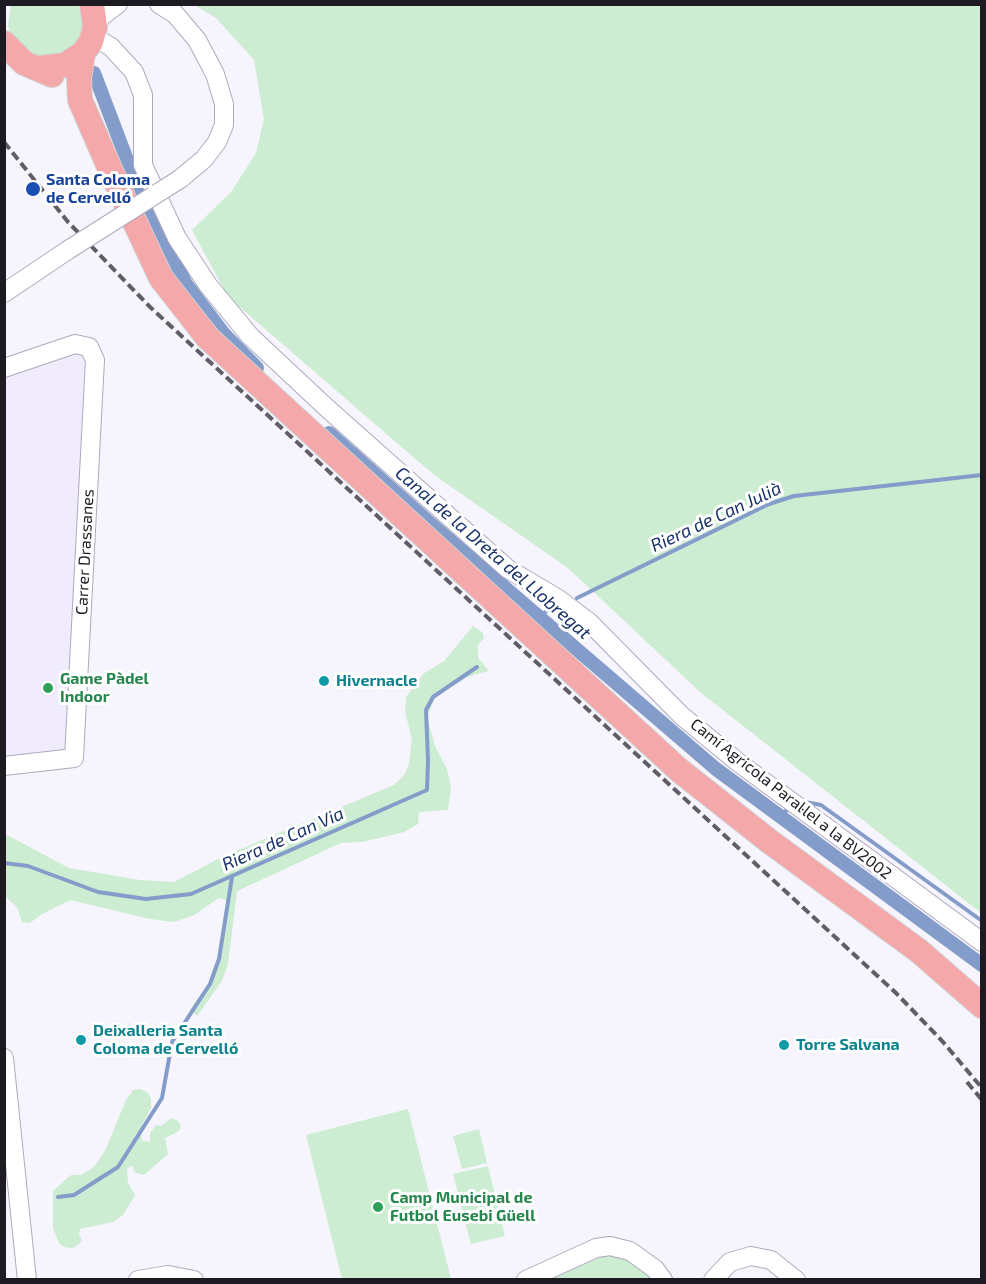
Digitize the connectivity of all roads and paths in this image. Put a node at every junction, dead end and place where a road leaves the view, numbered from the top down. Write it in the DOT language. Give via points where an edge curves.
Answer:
graph roads {
  1 [pos="118,4"];
  2 [pos="159,4"];
  3 [pos="91,30"];
  4 [pos="4,43"];
  5 [pos="39,68"];
  6 [pos="80,100"];
  7 [pos="4,293"];
  8 [pos="4,368"];
  9 [pos="4,766"];
  10 [pos="981,942"];
  11 [pos="981,1006"];
  12 [pos="4,1058"];
  13 [pos="26,1271"];
  14 [pos="36,1280"];
  15 [pos="138,1280"];
  16 [pos="194,1280"];
  17 [pos="526,1280"];
  18 [pos="663,1280"];
  19 [pos="713,1280"];
  20 [pos="796,1280"];
  1 -- 3 [label="street"];
  2 -- 7 [label="street, bridge" via="175,14 197,40 215,74 225,104 224,125 217,142 180,179"];
  3 -- 5 [label="main road" via="65,65"];
  3 -- 6 [label="main road" via="78,79"];
  3 -- 10 [label="street, Camí Agricola Paral·lel a la BV2002" via="134,72 142,95 142,165 177,238 208,285 250,336 491,555 589,622 682,716"];
  4 -- 5 [label="main road" via="24,63"];
  5 -- 6 [label="main road"];
  6 -- 11 [label="main road" via="161,278 216,347 679,770 919,951"];
  8 -- 9 [label="street, Carrer Drassanes" via="75,344 88,347 95,360 74,758"];
  12 -- 13 [label="street"];
  13 -- 14 [label="street"];
  15 -- 16 [label="street" via="168,1275"];
  17 -- 18 [label="street" via="596,1248 610,1246 630,1251"];
  19 -- 20 [label="street" via="730,1262 751,1256 771,1260"];
}
